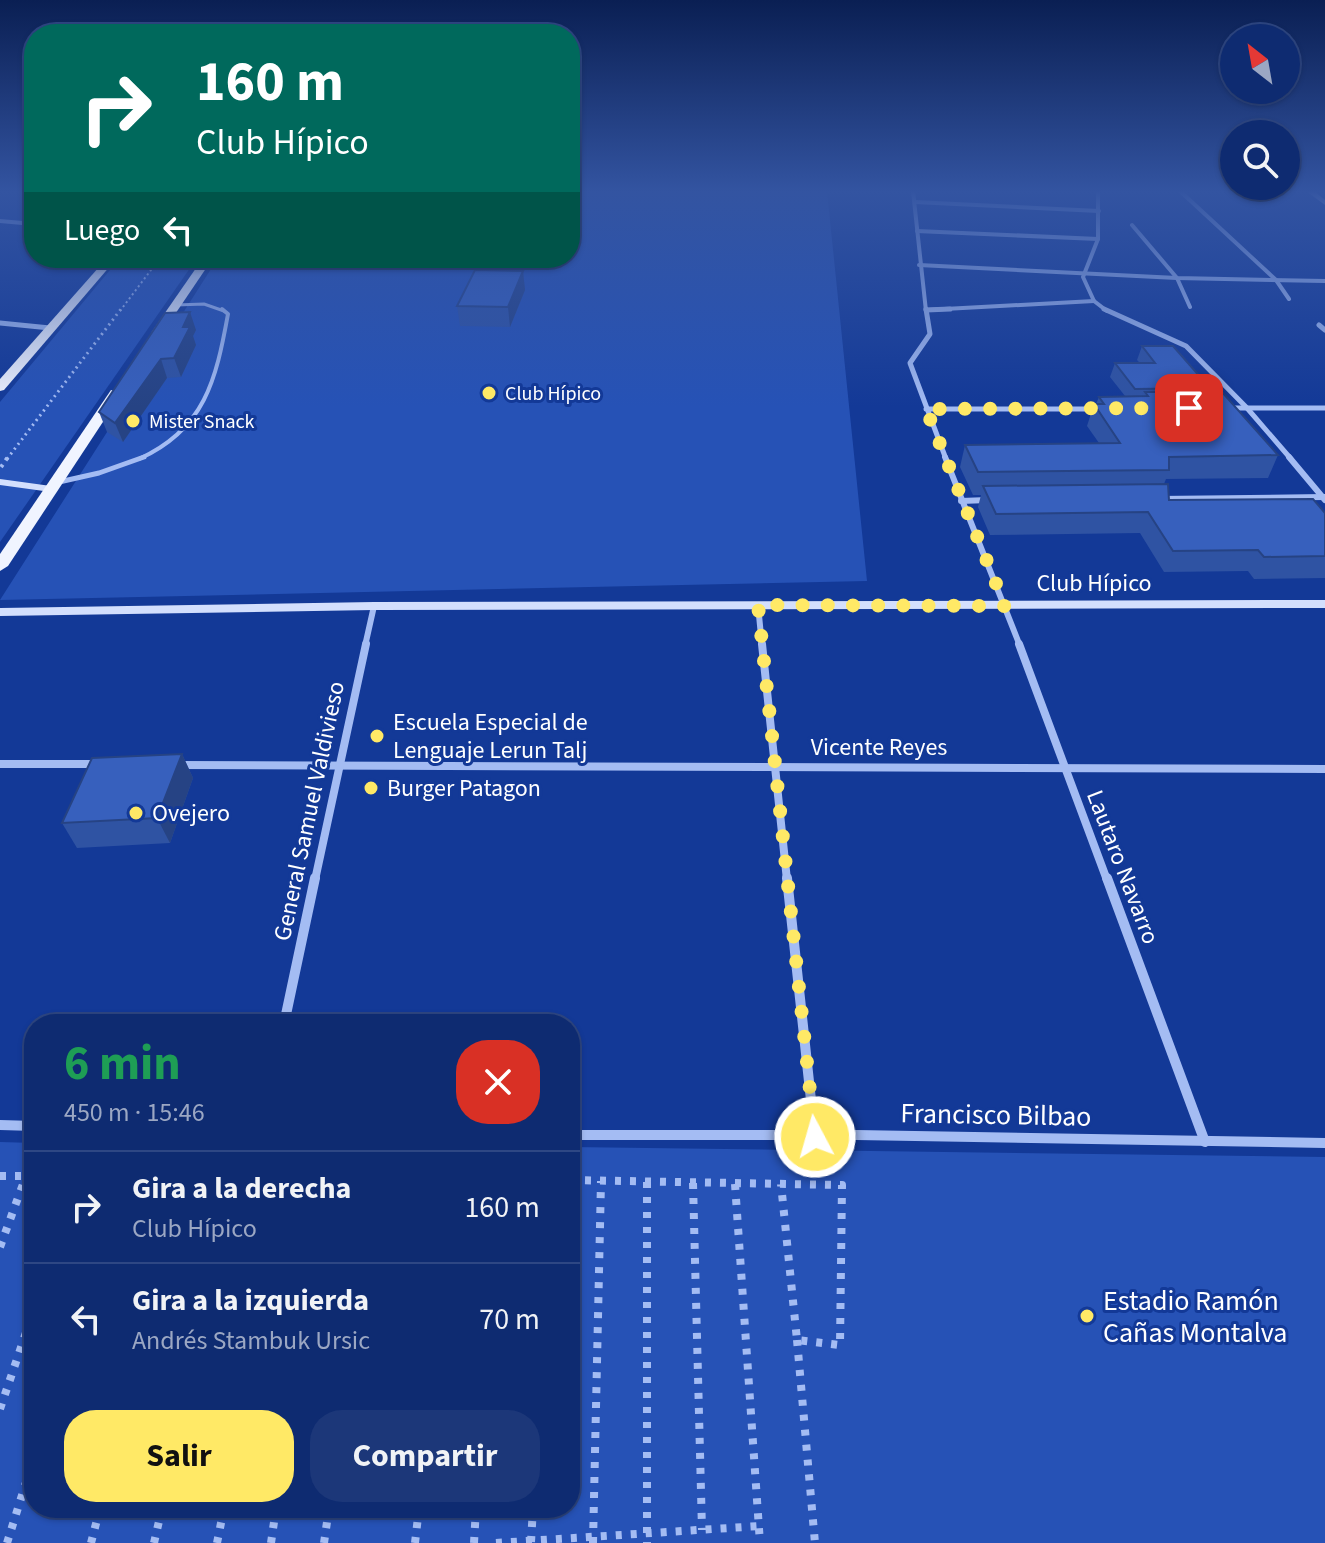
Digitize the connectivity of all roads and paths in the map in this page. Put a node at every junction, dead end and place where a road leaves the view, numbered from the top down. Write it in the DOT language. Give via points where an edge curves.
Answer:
graph roads {
  1 [pos="1089,263"];
  2 [pos="1164,263"];
  3 [pos="1258,263"];
  4 [pos="919,265"];
  5 [pos="103,268"];
  6 [pos="152,268"];
  7 [pos="201,268"];
  8 [pos="1085,273"];
  9 [pos="1177,278"];
  10 [pos="1276,280"];
  11 [pos="1325,281"];
  12 [pos="1289,299"];
  13 [pos="1094,301"];
  14 [pos="176,305"];
  15 [pos="1190,307"];
  16 [pos="926,310"];
  17 [pos="0,323"];
  18 [pos="1319,325"];
  19 [pos="50,328"];
  20 [pos="1325,330"];
  21 [pos="150,343"];
  22 [pos="124,381"];
  23 [pos="0,387"];
  24 [pos="1216,408"];
  25 [pos="1247,408"];
  26 [pos="1325,408"];
  27 [pos="926,409"];
  28 [pos="1109,409"];
  29 [pos="0,468"];
  30 [pos="0,482"];
  31 [pos="53,486"];
  32 [pos="1324,498"];
  33 [pos="1149,499"];
  34 [pos="992,500"];
  35 [pos="961,501"];
  36 [pos="0,566"];
  37 [pos="1325,604"];
  38 [pos="758,605"];
  39 [pos="374,606"];
  40 [pos="1005,606"];
  41 [pos="0,612"];
  42 [pos="0,764"];
  43 [pos="108,764"];
  44 [pos="170,765"];
  45 [pos="340,765"];
  46 [pos="775,767"];
  47 [pos="1065,768"];
  48 [pos="1325,769"];
  49 [pos="286,1014"];
  50 [pos="0,1125"];
  51 [pos="24,1126"];
  52 [pos="580,1135"];
  53 [pos="815,1137"];
  54 [pos="1205,1142"];
  55 [pos="1325,1143"];
  56 [pos="0,1176"];
  57 [pos="24,1176"];
  58 [pos="580,1180"];
  59 [pos="601,1181"];
  60 [pos="647,1182"];
  61 [pos="693,1183"];
  62 [pos="735,1184"];
  63 [pos="781,1184"];
  64 [pos="24,1190"];
  65 [pos="0,1247"];
  66 [pos="24,1338"];
  67 [pos="797,1340"];
  68 [pos="0,1409"];
  69 [pos="24,1489"];
  70 [pos="97,1518"];
  71 [pos="160,1518"];
  72 [pos="222,1518"];
  73 [pos="275,1518"];
  74 [pos="328,1518"];
  75 [pos="418,1518"];
  76 [pos="475,1518"];
  77 [pos="532,1518"];
  78 [pos="760,1526"];
  79 [pos="702,1530"];
  80 [pos="647,1538"];
  81 [pos="593,1540"];
  82 [pos="531,1542"];
  83 [pos="7,1543"];
  84 [pos="91,1543"];
  85 [pos="154,1543"];
  86 [pos="217,1543"];
  87 [pos="271,1543"];
  88 [pos="324,1543"];
  89 [pos="415,1543"];
  90 [pos="474,1543"];
  91 [pos="496,1543"];
  92 [pos="760,1543"];
  93 [pos="815,1543"];
  1 -- 8 [label="street"];
  2 -- 9 [label="street"];
  3 -- 10 [label="street"];
  4 -- 8 [label="street"];
  4 -- 16 [label="street"];
  5 -- 19 [label="main road"];
  6 -- 29 [label="path"];
  7 -- 14 [label="main road"];
  8 -- 9 [label="street"];
  8 -- 13 [label="street"];
  9 -- 10 [label="street"];
  9 -- 15 [label="street"];
  10 -- 11 [label="street"];
  10 -- 12 [label="street"];
  13 -- 16 [label="street"];
  13 -- 25 [label="street" via="1124,322 1186,346"];
  14 -- 21 [label="main road"];
  14 -- 31 [label="lane" via="211,304 228,314 214,381 195,421 167,445 137,460"];
  16 -- 27 [label="street, Lautaro Navarro" via="930,334 910,363"];
  17 -- 19 [label="street"];
  18 -- 20 [label="street"];
  19 -- 23 [label="main road"];
  22 -- 31 [label="main road"];
  24 -- 25 [label="street"];
  25 -- 26 [label="street"];
  25 -- 32 [label="street"];
  27 -- 28 [label="street"];
  27 -- 35 [label="street, Lautaro Navarro"];
  30 -- 31 [label="street"];
  31 -- 36 [label="main road"];
  32 -- 33 [label="street"];
  34 -- 35 [label="street"];
  35 -- 40 [label="street, Lautaro Navarro"];
  37 -- 40 [label="street, Club Hípico"];
  38 -- 39 [label="street, Club Hípico"];
  38 -- 40 [label="street, Club Hípico"];
  38 -- 46 [label="street"];
  39 -- 41 [label="street, Club Hípico"];
  39 -- 45 [label="street, General Samuel Valdivieso"];
  40 -- 47 [label="street, Lautaro Navarro"];
  42 -- 43 [label="street"];
  44 -- 45 [label="street, Vicente Reyes"];
  45 -- 46 [label="street, Vicente Reyes"];
  45 -- 49 [label="street, General Samuel Valdivieso"];
  46 -- 47 [label="street, Vicente Reyes"];
  46 -- 53 [label="street"];
  47 -- 48 [label="street, Vicente Reyes"];
  47 -- 54 [label="street, Lautaro Navarro"];
  50 -- 51 [label="street"];
  52 -- 53 [label="street, Francisco Bilbao"];
  53 -- 54 [label="street, Francisco Bilbao"];
  54 -- 55 [label="street, Francisco Bilbao"];
  56 -- 57 [label="path"];
  58 -- 59 [label="path"];
  59 -- 60 [label="path"];
  59 -- 81 [label="path"];
  60 -- 61 [label="path"];
  60 -- 80 [label="path"];
  61 -- 62 [label="path"];
  61 -- 79 [label="path"];
  62 -- 63 [label="path"];
  62 -- 78 [label="path"];
  63 -- 67 [label="path"];
  63 -- 67 [label="path" via="842,1185 840,1345"];
  64 -- 65 [label="path"];
  66 -- 68 [label="path"];
  67 -- 93 [label="path"];
  69 -- 83 [label="path"];
  70 -- 84 [label="path"];
  71 -- 85 [label="path"];
  72 -- 86 [label="path"];
  73 -- 87 [label="path"];
  74 -- 88 [label="path"];
  75 -- 89 [label="path"];
  76 -- 90 [label="path"];
  77 -- 82 [label="path"];
  78 -- 79 [label="path"];
  78 -- 92 [label="path"];
  79 -- 80 [label="path"];
  80 -- 81 [label="path"];
  81 -- 82 [label="path"];
  82 -- 91 [label="path"];
}
